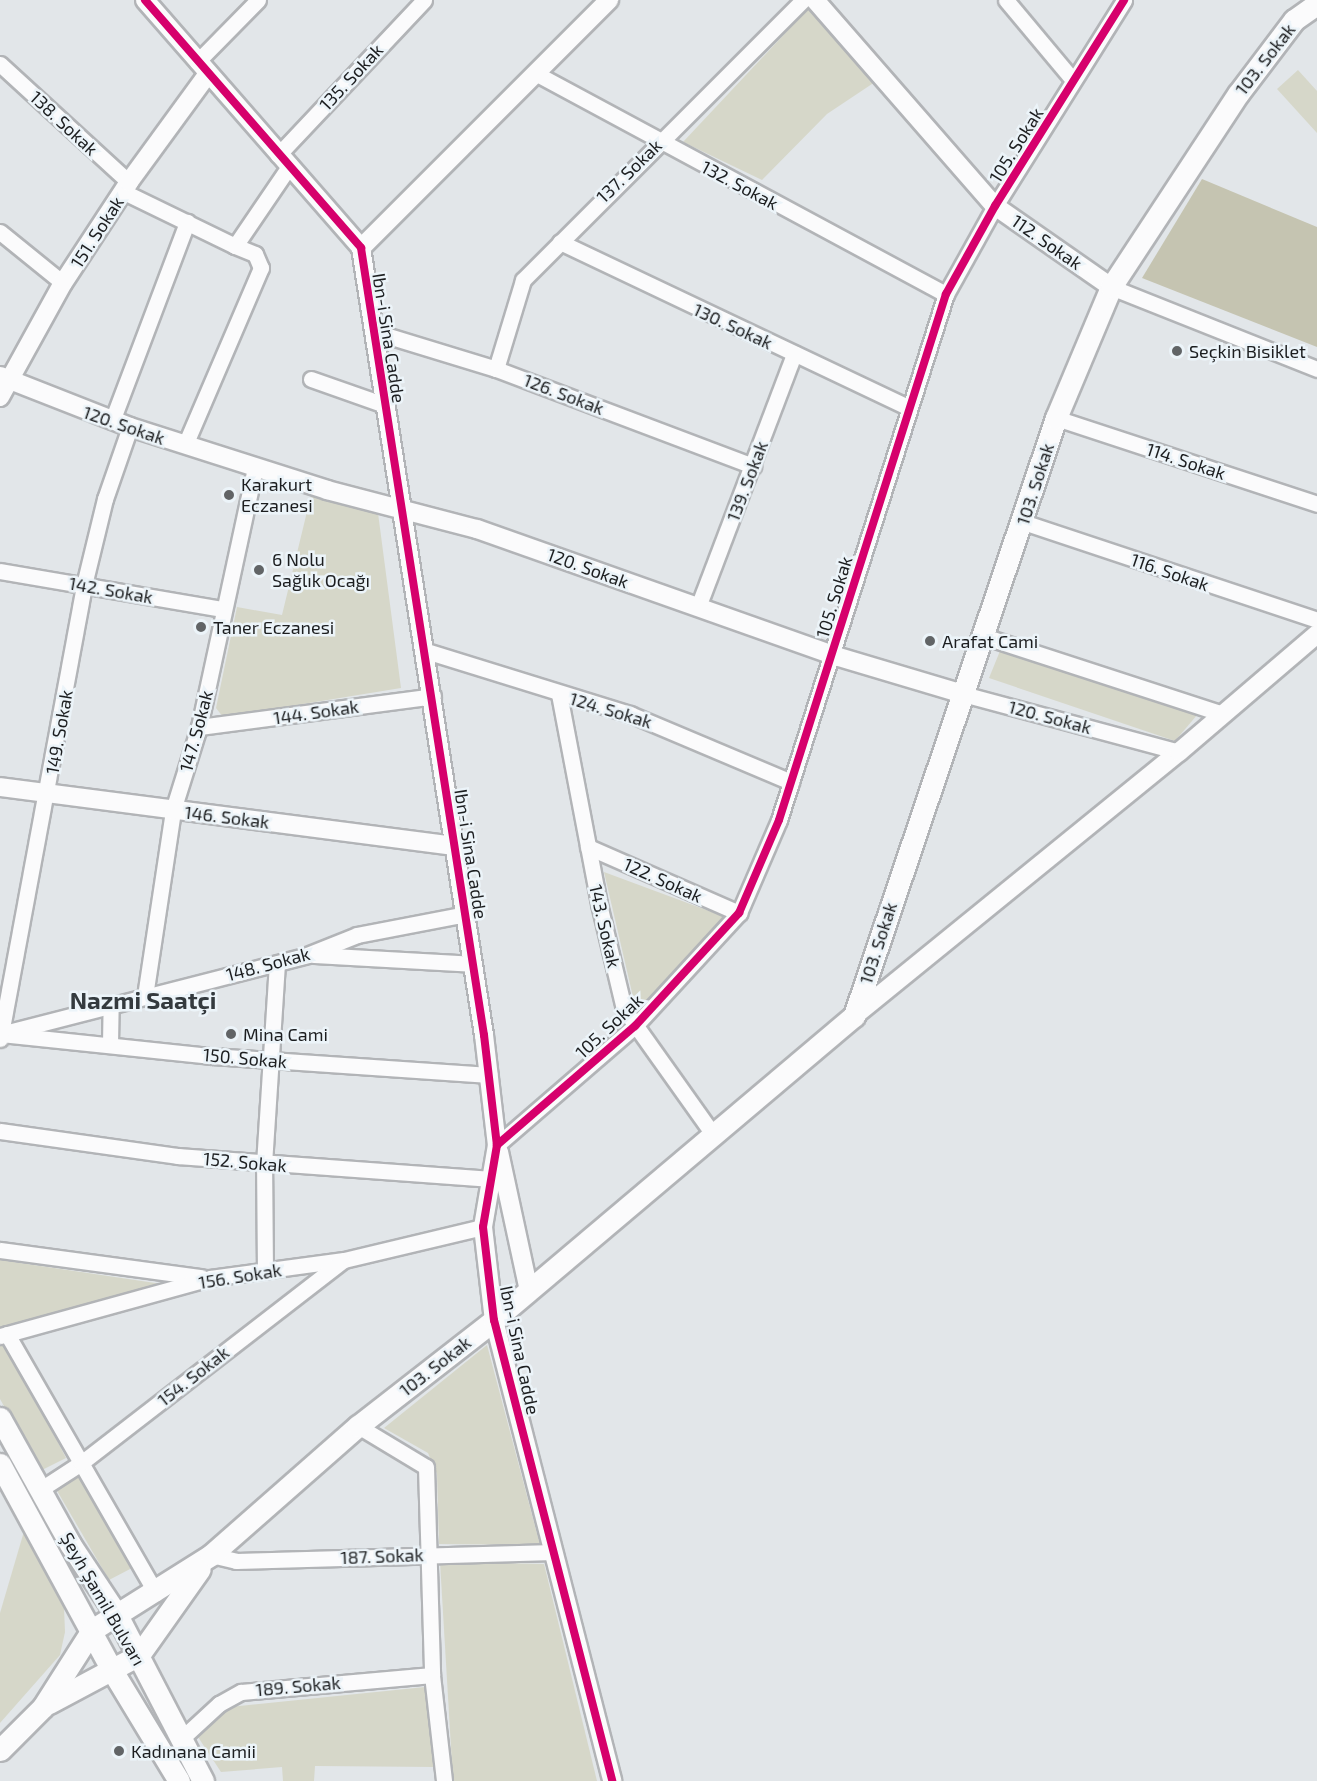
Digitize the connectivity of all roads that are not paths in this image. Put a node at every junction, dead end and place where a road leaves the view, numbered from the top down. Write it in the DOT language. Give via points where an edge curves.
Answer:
graph roads {
  1 [pos="145,0"];
  2 [pos="258,0"];
  3 [pos="424,0"];
  4 [pos="609,0"];
  5 [pos="803,0"];
  6 [pos="816,0"];
  7 [pos="1006,0"];
  8 [pos="1124,0"];
  9 [pos="1305,0"];
  10 [pos="1317,4"];
  11 [pos="589,6"];
  12 [pos="1294,20"];
  13 [pos="0,64"];
  14 [pos="202,69"];
  15 [pos="535,73"];
  16 [pos="1073,80"];
  17 [pos="659,141"];
  18 [pos="284,160"];
  19 [pos="126,187"];
  20 [pos="995,206"];
  21 [pos="187,222"];
  22 [pos="0,232"];
  23 [pos="560,242"];
  24 [pos="235,246"];
  25 [pos="361,248"];
  26 [pos="63,283"];
  27 [pos="1111,287"];
  28 [pos="946,294"];
  29 [pos="372,331"];
  30 [pos="794,354"];
  31 [pos="496,369"];
  32 [pos="1317,369"];
  33 [pos="311,379"];
  34 [pos="3,384"];
  35 [pos="385,405"];
  36 [pos="908,407"];
  37 [pos="1056,418"];
  38 [pos="112,421"];
  39 [pos="130,427"];
  40 [pos="185,445"];
  41 [pos="753,466"];
  42 [pos="255,467"];
  43 [pos="1317,504"];
  44 [pos="403,510"];
  45 [pos="1023,522"];
  46 [pos="0,571"];
  47 [pos="84,585"];
  48 [pos="698,607"];
  49 [pos="223,609"];
  50 [pos="1317,620"];
  51 [pos="1317,634"];
  52 [pos="983,636"];
  53 [pos="426,651"];
  54 [pos="832,655"];
  55 [pos="559,694"];
  56 [pos="963,694"];
  57 [pos="433,696"];
  58 [pos="1223,714"];
  59 [pos="199,727"];
  60 [pos="1179,752"];
  61 [pos="791,782"];
  62 [pos="0,786"];
  63 [pos="49,792"];
  64 [pos="173,810"];
  65 [pos="455,846"];
  66 [pos="588,847"];
  67 [pos="739,913"];
  68 [pos="466,914"];
  69 [pos="307,955"];
  70 [pos="277,963"];
  71 [pos="473,964"];
  72 [pos="145,996"];
  73 [pos="111,1005"];
  74 [pos="854,1016"];
  75 [pos="635,1026"];
  76 [pos="0,1036"];
  77 [pos="110,1044"];
  78 [pos="272,1060"];
  79 [pos="489,1075"];
  80 [pos="0,1131"];
  81 [pos="712,1133"];
  82 [pos="497,1144"];
  83 [pos="264,1164"];
  84 [pos="491,1179"];
  85 [pos="483,1227"];
  86 [pos="0,1250"];
  87 [pos="344,1260"];
  88 [pos="265,1271"];
  89 [pos="210,1278"];
  90 [pos="529,1291"];
  91 [pos="494,1320"];
  92 [pos="4,1335"];
  93 [pos="0,1418"];
  94 [pos="358,1426"];
  95 [pos="81,1463"];
  96 [pos="2,1471"];
  97 [pos="41,1489"];
  98 [pos="554,1552"];
  99 [pos="431,1554"];
  100 [pos="211,1555"];
  101 [pos="156,1593"];
  102 [pos="117,1615"];
  103 [pos="92,1630"];
  104 [pos="139,1655"];
  105 [pos="113,1672"];
  106 [pos="432,1675"];
  107 [pos="43,1707"];
  108 [pos="181,1739"];
  109 [pos="0,1750"];
  110 [pos="179,1781"];
  111 [pos="204,1781"];
  112 [pos="444,1781"];
  113 [pos="612,1781"];
  1 -- 14 [label="street"];
  2 -- 14 [label="street"];
  3 -- 18 [label="street, 135. Sokak"];
  4 -- 11 [label="street"];
  5 -- 17 [label="street, 137. Sokak"];
  6 -- 20 [label="street, 112. Sokak"];
  7 -- 16 [label="street"];
  8 -- 16 [label="street, 105. Sokak"];
  9 -- 12 [label="main road"];
  10 -- 12 [label="main road, 103. Sokak"];
  11 -- 15 [label="street"];
  12 -- 27 [label="main road, 103. Sokak" via="1238,94"];
  13 -- 19 [label="street, 138. Sokak"];
  14 -- 18 [label="street"];
  14 -- 19 [label="street, 151. Sokak"];
  15 -- 17 [label="street, 132. Sokak"];
  15 -- 25 [label="street"];
  16 -- 20 [label="street, 105. Sokak"];
  17 -- 23 [label="street, 137. Sokak"];
  17 -- 28 [label="street, 132. Sokak"];
  18 -- 24 [label="street, 135. Sokak"];
  18 -- 25 [label="street"];
  19 -- 21 [label="street, 138. Sokak"];
  19 -- 26 [label="street, 151. Sokak"];
  20 -- 27 [label="street, 112. Sokak"];
  20 -- 28 [label="street, 105. Sokak"];
  21 -- 24 [label="street, 138. Sokak"];
  21 -- 38 [label="street"];
  22 -- 26 [label="street"];
  23 -- 30 [label="street, 130. Sokak"];
  23 -- 31 [label="street, 137. Sokak" via="523,280"];
  24 -- 40 [label="street, 138. Sokak" via="255,254 261,268"];
  25 -- 29 [label="street, Ibn-i Sina Cadde"];
  26 -- 34 [label="street, 151. Sokak"];
  27 -- 32 [label="street, 112. Sokak"];
  27 -- 37 [label="main road, 103. Sokak"];
  28 -- 36 [label="street, 105. Sokak"];
  29 -- 31 [label="street, 126. Sokak"];
  29 -- 35 [label="street, Ibn-i Sina Cadde"];
  30 -- 36 [label="street, 130. Sokak"];
  30 -- 41 [label="street, 139. Sokak"];
  31 -- 41 [label="street, 126. Sokak"];
  33 -- 35 [label="street"];
  34 -- 38 [label="street, 120. Sokak"];
  35 -- 44 [label="street, Ibn-i Sina Cadde"];
  36 -- 54 [label="street, 105. Sokak"];
  37 -- 43 [label="street, 114. Sokak"];
  37 -- 45 [label="main road, 103. Sokak"];
  38 -- 39 [label="street, 120. Sokak"];
  39 -- 40 [label="street, 120. Sokak"];
  39 -- 47 [label="street, 149. Sokak" via="105,499"];
  40 -- 42 [label="street, 120. Sokak"];
  41 -- 48 [label="street, 139. Sokak"];
  42 -- 44 [label="street, 120. Sokak"];
  42 -- 49 [label="street, 147. Sokak"];
  44 -- 48 [label="street, 120. Sokak" via="477,529"];
  44 -- 53 [label="street, Ibn-i Sina Cadde"];
  45 -- 50 [label="street, 116. Sokak"];
  45 -- 52 [label="main road, 103. Sokak"];
  46 -- 47 [label="street, 142. Sokak"];
  47 -- 49 [label="street, 142. Sokak"];
  47 -- 63 [label="street, 149. Sokak"];
  48 -- 54 [label="street, 120. Sokak"];
  49 -- 59 [label="street, 147. Sokak"];
  51 -- 58 [label="street, 103. Sokak"];
  52 -- 56 [label="main road, 103. Sokak"];
  52 -- 58 [label="street"];
  53 -- 55 [label="street, 124. Sokak"];
  53 -- 57 [label="street, Ibn-i Sina Cadde"];
  54 -- 56 [label="street, 120. Sokak"];
  54 -- 61 [label="street, 105. Sokak"];
  55 -- 61 [label="street, 124. Sokak" via="630,714"];
  55 -- 66 [label="street, 143. Sokak"];
  56 -- 60 [label="street, 120. Sokak"];
  56 -- 74 [label="main road, 103. Sokak"];
  57 -- 59 [label="street, 144. Sokak"];
  57 -- 65 [label="street, Ibn-i Sina Cadde"];
  58 -- 60 [label="street, 103. Sokak"];
  59 -- 64 [label="street, 147. Sokak"];
  60 -- 74 [label="street, 103. Sokak"];
  61 -- 67 [label="street, 105. Sokak"];
  62 -- 63 [label="street, 146. Sokak"];
  63 -- 64 [label="street, 146. Sokak"];
  63 -- 76 [label="street, 149. Sokak"];
  64 -- 65 [label="street, 146. Sokak"];
  64 -- 72 [label="street, 147. Sokak"];
  65 -- 68 [label="street, Ibn-i Sina Cadde"];
  66 -- 67 [label="street, 122. Sokak"];
  66 -- 75 [label="street, 143. Sokak" via="624,1009"];
  67 -- 75 [label="street, 105. Sokak"];
  68 -- 69 [label="street, 148. Sokak" via="357,935"];
  68 -- 71 [label="street, Ibn-i Sina Cadde"];
  69 -- 70 [label="street, 148. Sokak"];
  69 -- 71 [label="street"];
  70 -- 72 [label="street, 148. Sokak"];
  70 -- 78 [label="street"];
  71 -- 79 [label="street, Ibn-i Sina Cadde"];
  72 -- 73 [label="street, 148. Sokak"];
  73 -- 76 [label="street, 148. Sokak"];
  73 -- 77 [label="street"];
  74 -- 81 [label="main road, 103. Sokak"];
  75 -- 81 [label="street, 143. Sokak"];
  75 -- 82 [label="street, 105. Sokak"];
  76 -- 77 [label="street, 150. Sokak"];
  77 -- 78 [label="street, 150. Sokak"];
  78 -- 79 [label="street, 150. Sokak"];
  78 -- 83 [label="street"];
  79 -- 82 [label="street, Ibn-i Sina Cadde"];
  80 -- 83 [label="street, 152. Sokak"];
  81 -- 90 [label="main road, 103. Sokak"];
  82 -- 84 [label="street, Ibn-i Sina Cadde"];
  82 -- 90 [label="street"];
  83 -- 84 [label="street, 152. Sokak"];
  83 -- 88 [label="street"];
  84 -- 85 [label="street, Ibn-i Sina Cadde"];
  85 -- 87 [label="street, 156. Sokak"];
  85 -- 91 [label="street, Ibn-i Sina Cadde"];
  86 -- 89 [label="street"];
  87 -- 88 [label="street, 156. Sokak"];
  87 -- 95 [label="street, 154. Sokak"];
  88 -- 89 [label="street, 156. Sokak"];
  89 -- 92 [label="street, 156. Sokak"];
  90 -- 91 [label="main road, 103. Sokak"];
  91 -- 94 [label="main road, 103. Sokak"];
  91 -- 98 [label="street, Ibn-i Sina Cadde"];
  92 -- 95 [label="street"];
  93 -- 97 [label="main road, Şeyh Şamil Bulvarı"];
  94 -- 99 [label="street" via="426,1467"];
  94 -- 100 [label="main road, 103. Sokak"];
  95 -- 97 [label="street, 154. Sokak"];
  95 -- 101 [label="street"];
  96 -- 103 [label="main road, Şeyh Şamil Bulvarı"];
  97 -- 102 [label="main road, Şeyh Şamil Bulvarı" via="70,1544"];
  98 -- 99 [label="street, 187. Sokak"];
  98 -- 113 [label="street, Ibn-i Sina Cadde"];
  99 -- 100 [label="street, 187. Sokak" via="236,1561"];
  99 -- 106 [label="street"];
  100 -- 101 [label="main road, 103. Sokak"];
  100 -- 104 [label="main road, 103. Sokak"];
  101 -- 102 [label="main road, 103. Sokak"];
  102 -- 103 [label="main road, 103. Sokak"];
  102 -- 104 [label="main road, Şeyh Şamil Bulvarı"];
  103 -- 105 [label="main road, Şeyh Şamil Bulvarı"];
  103 -- 107 [label="main road"];
  104 -- 105 [label="main road, 103. Sokak"];
  104 -- 108 [label="main road, Şeyh Şamil Bulvarı"];
  105 -- 107 [label="main road, 103. Sokak"];
  105 -- 110 [label="main road, Şeyh Şamil Bulvarı"];
  106 -- 108 [label="street, 189. Sokak" via="241,1692 219,1704"];
  106 -- 112 [label="street"];
  107 -- 109 [label="main road"];
  108 -- 111 [label="main road, Şeyh Şamil Bulvarı"];
}
